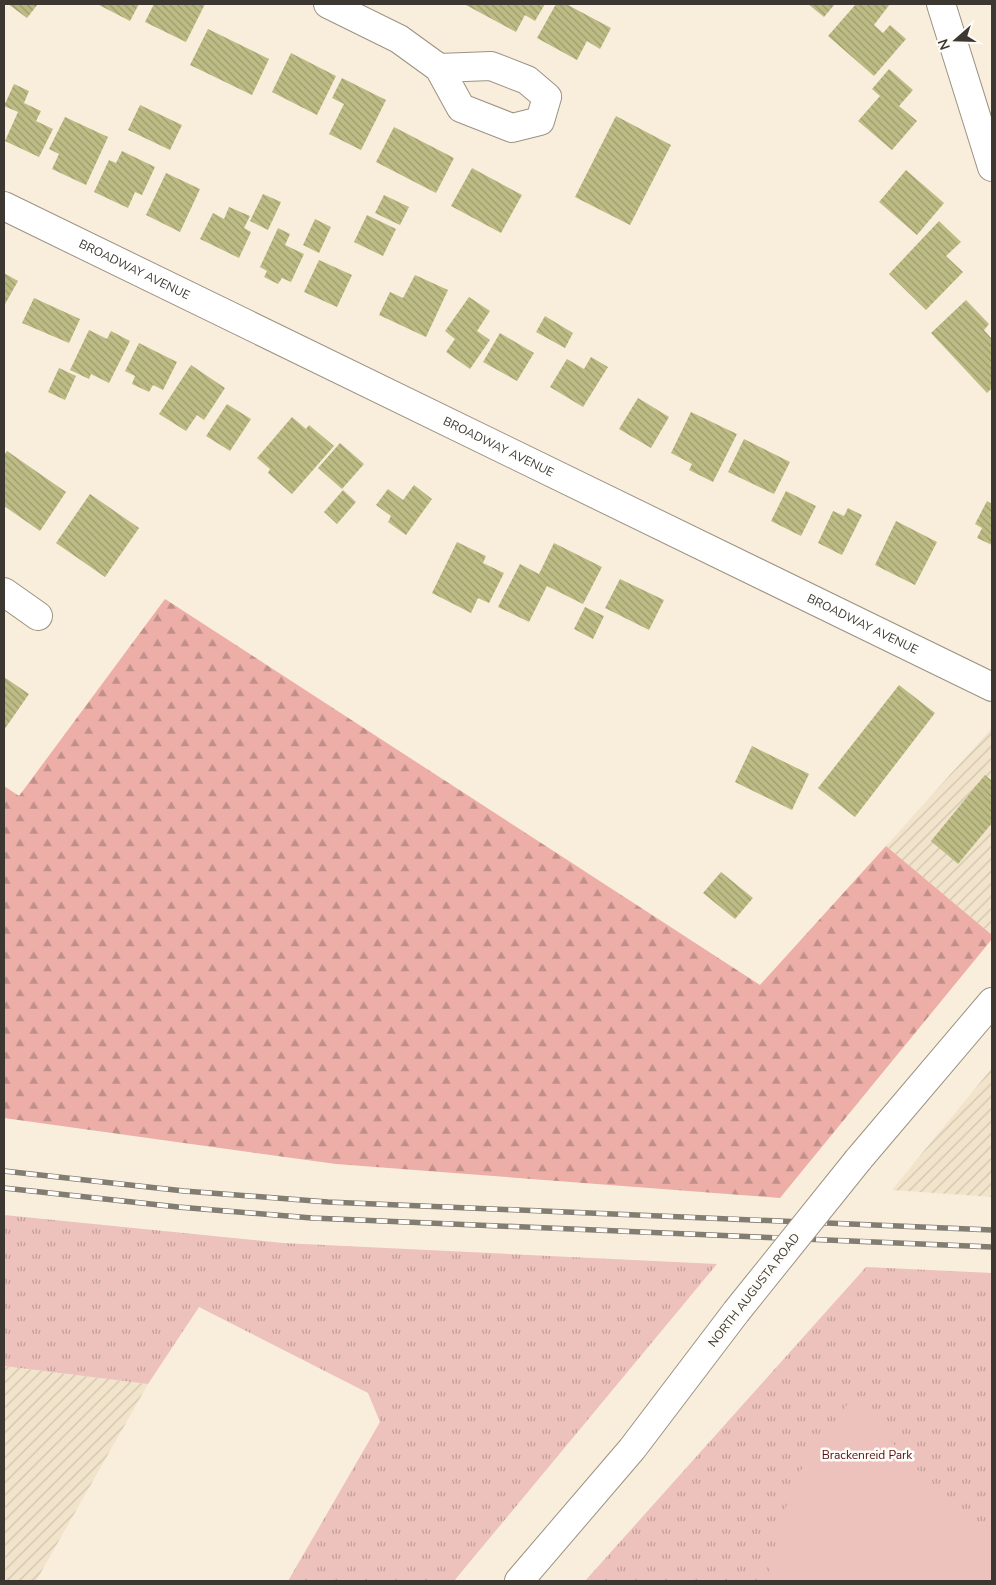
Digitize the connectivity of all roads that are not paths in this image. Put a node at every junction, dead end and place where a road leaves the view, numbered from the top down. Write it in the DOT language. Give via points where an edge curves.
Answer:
graph roads {
  1 [pos="328,4"];
  2 [pos="941,4"];
  3 [pos="438,68"];
  4 [pos="992,167"];
  5 [pos="4,206"];
  6 [pos="4,592"];
  7 [pos="38,616"];
  8 [pos="992,687"];
  9 [pos="992,1002"];
  10 [pos="519,1581"];
  1 -- 3 [label="street" via="399,39"];
  2 -- 4 [label="street"];
  5 -- 8 [label="street, BROADWAY AVENUE"];
  6 -- 7 [label="street"];
  9 -- 10 [label="street, NORTH AUGUSTA ROAD, bridge" via="858,1160 632,1449"];
}
